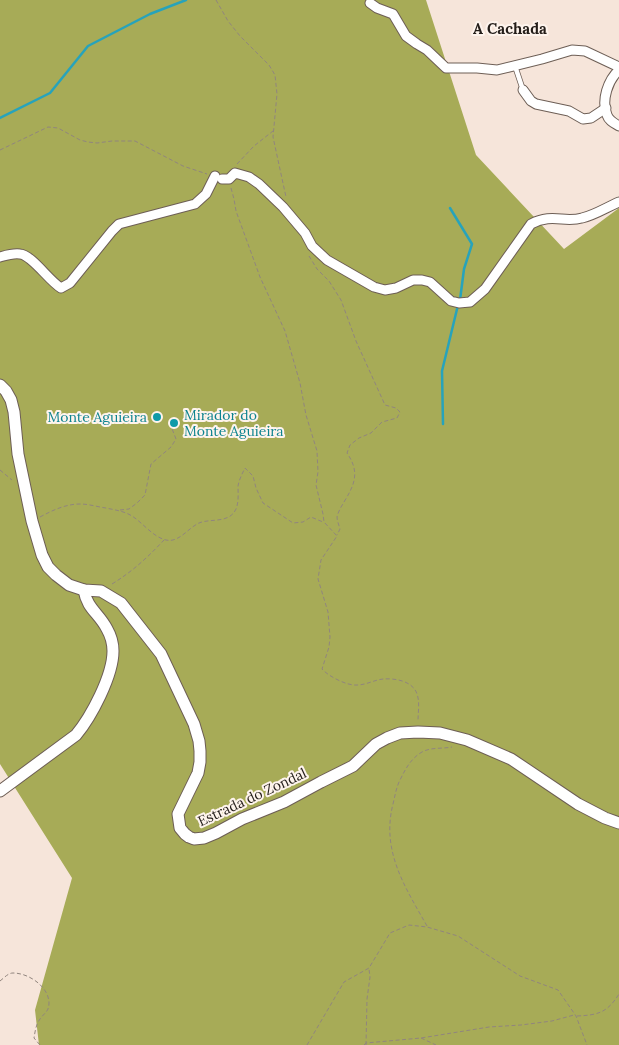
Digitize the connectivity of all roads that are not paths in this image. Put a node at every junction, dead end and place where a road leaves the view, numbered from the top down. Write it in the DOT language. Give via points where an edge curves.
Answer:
graph roads {
  1 [pos="370,3"];
  2 [pos="514,66"];
  3 [pos="619,69"];
  4 [pos="522,90"];
  5 [pos="606,108"];
  6 [pos="619,126"];
  7 [pos="619,202"];
  8 [pos="0,257"];
  9 [pos="0,385"];
  10 [pos="84,590"];
  11 [pos="0,791"];
  12 [pos="619,824"];
  1 -- 2 [label="street" via="392,14 406,36 446,68 498,70"];
  2 -- 3 [label="street" via="572,50 585,51"];
  2 -- 4 [label="lane"];
  3 -- 5 [label="street" via="610,81"];
  4 -- 5 [label="street" via="536,104 570,111 583,119 591,118"];
  5 -- 6 [label="street" via="607,116"];
  7 -- 8 [label="street" via="581,218 546,219 531,224 484,289 470,302 459,303 451,301 430,282 422,280 386,290 374,287 327,260 312,246 283,207 249,177 225,177 195,204 119,224 70,283 60,288 23,254"];
  9 -- 10 [label="street, Estrada do Zondal" via="6,391 14,412 18,454 42,555 56,575 69,585"];
  10 -- 11 [label="street" via="86,599 111,637 112,663 108,676 91,713 76,735"];
  10 -- 12 [label="street, Estrada do Zondal" via="101,591 121,603 161,654 194,724 200,762 178,814 180,828 189,837 204,838 284,802 353,766 387,738 418,732 440,733 466,740 512,759 578,804"];
}
